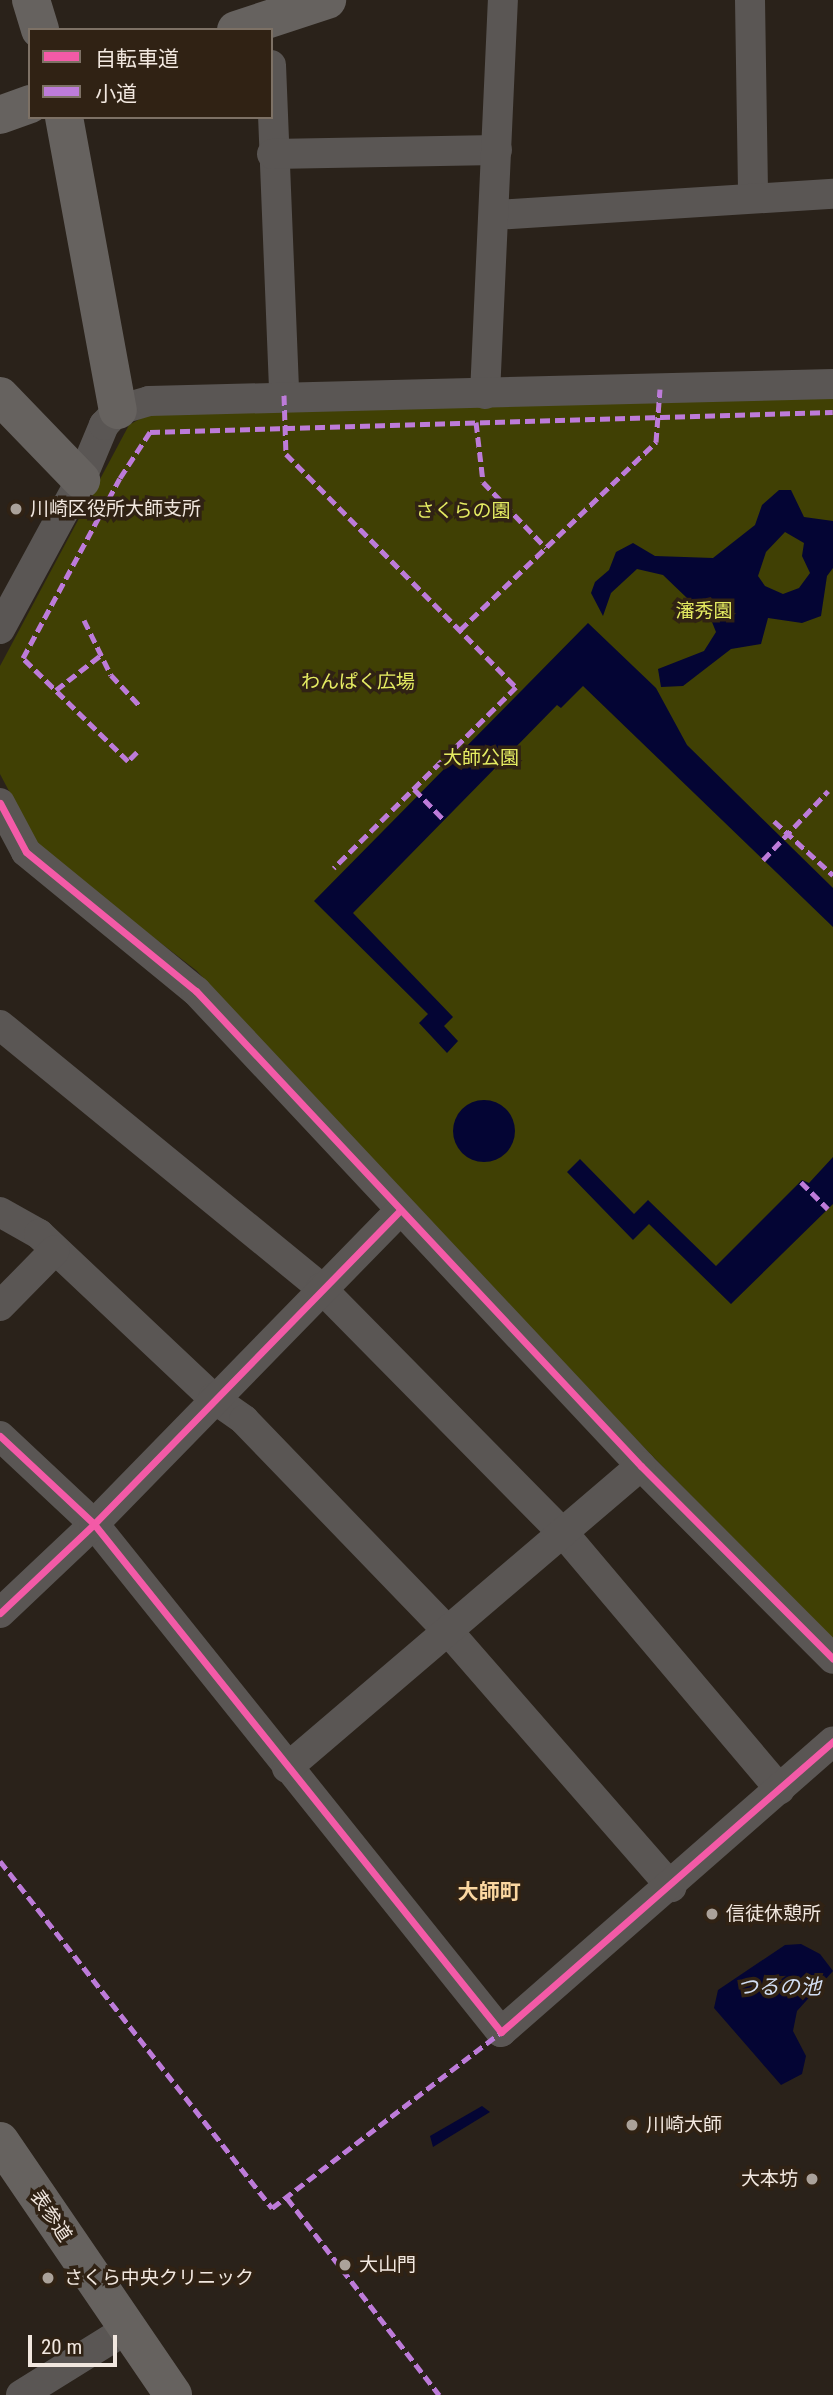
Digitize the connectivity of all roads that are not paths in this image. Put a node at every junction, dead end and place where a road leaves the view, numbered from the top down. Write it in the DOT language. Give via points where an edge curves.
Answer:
graph roads {
  1 [pos="31,0"];
  2 [pos="327,0"];
  3 [pos="503,0"];
  4 [pos="750,0"];
  5 [pos="260,19"];
  6 [pos="39,28"];
  7 [pos="28,105"];
  8 [pos="0,115"];
  9 [pos="64,119"];
  10 [pos="272,119"];
  11 [pos="497,150"];
  12 [pos="272,155"];
  13 [pos="833,194"];
  14 [pos="753,197"];
  15 [pos="495,215"];
  16 [pos="833,384"];
  17 [pos="485,394"];
  18 [pos="284,395"];
  19 [pos="0,396"];
  20 [pos="118,410"];
  21 [pos="81,480"];
  22 [pos="0,629"];
  23 [pos="0,803"];
  24 [pos="0,1025"];
  25 [pos="0,1212"];
  26 [pos="399,1212"];
  27 [pos="55,1250"];
  28 [pos="321,1288"];
  29 [pos="0,1306"];
  30 [pos="213,1398"];
  31 [pos="0,1436"];
  32 [pos="641,1466"];
  33 [pos="94,1524"];
  34 [pos="565,1535"];
  35 [pos="0,1613"];
  36 [pos="448,1631"];
  37 [pos="833,1659"];
  38 [pos="833,1741"];
  39 [pos="286,1768"];
  40 [pos="780,1788"];
  41 [pos="671,1887"];
  42 [pos="0,2141"];
  43 [pos="127,2329"];
  44 [pos="21,2395"];
  45 [pos="173,2395"];
  1 -- 6 [label="street"];
  2 -- 5 [label="street"];
  3 -- 11 [label="street"];
  4 -- 14 [label="street"];
  7 -- 8 [label="street"];
  9 -- 20 [label="street"];
  10 -- 12 [label="street"];
  11 -- 12 [label="street"];
  11 -- 15 [label="street"];
  12 -- 18 [label="street"];
  13 -- 14 [label="street"];
  14 -- 15 [label="street"];
  15 -- 17 [label="street"];
  16 -- 17 [label="street"];
  17 -- 18 [label="street"];
  18 -- 20 [label="street" via="149,401"];
  19 -- 21 [label="street"];
  20 -- 21 [label="street" via="104,425"];
  21 -- 22 [label="street"];
  23 -- 26 [label="street" via="26,852 196,991"];
  24 -- 28 [label="street"];
  25 -- 27 [label="street" via="39,1234"];
  26 -- 28 [label="street"];
  26 -- 32 [label="street"];
  27 -- 29 [label="street"];
  27 -- 30 [label="street"];
  28 -- 30 [label="street"];
  28 -- 34 [label="street"];
  30 -- 33 [label="street"];
  30 -- 36 [label="street" via="231,1407"];
  31 -- 33 [label="street"];
  32 -- 34 [label="street"];
  32 -- 37 [label="street"];
  33 -- 35 [label="street"];
  33 -- 39 [label="street"];
  34 -- 36 [label="street"];
  34 -- 40 [label="street"];
  36 -- 39 [label="street"];
  36 -- 41 [label="street"];
  38 -- 40 [label="street"];
  39 -- 41 [label="street" via="500,2032"];
  40 -- 41 [label="street"];
  42 -- 43 [label="street, 表参道"];
  43 -- 44 [label="street"];
  43 -- 45 [label="street, 表参道"];
}
